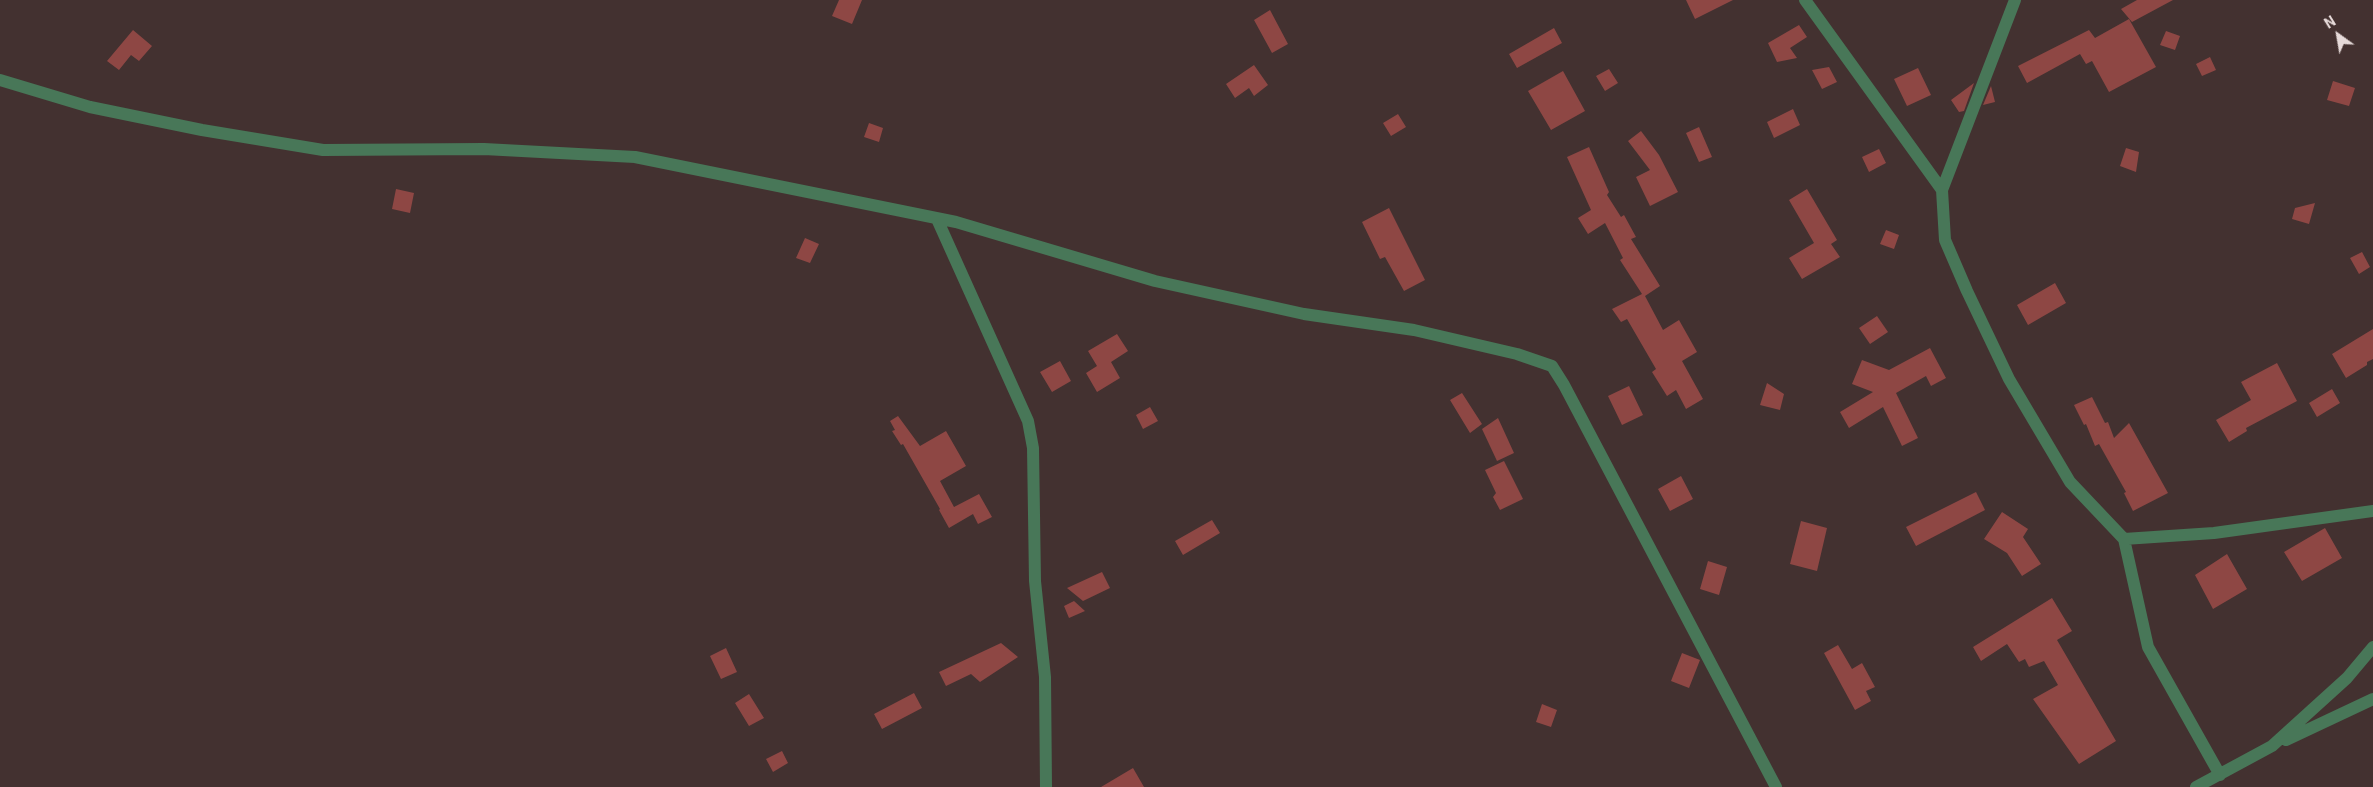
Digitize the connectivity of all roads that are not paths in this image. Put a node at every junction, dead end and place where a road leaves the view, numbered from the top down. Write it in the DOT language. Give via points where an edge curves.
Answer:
graph roads {
  1 [pos="1805,0"];
  2 [pos="2015,0"];
  3 [pos="0,80"];
  4 [pos="1942,190"];
  5 [pos="937,219"];
  6 [pos="2373,511"];
  7 [pos="2124,538"];
  8 [pos="2373,647"];
  9 [pos="2373,699"];
  10 [pos="2272,746"];
  11 [pos="2220,775"];
  12 [pos="1046,787"];
  13 [pos="1776,787"];
  14 [pos="2196,787"];
  1 -- 4 [label="street"];
  2 -- 4 [label="street"];
  3 -- 5 [label="street" via="90,107 323,150 484,148 635,157"];
  4 -- 7 [label="street" via="1945,240 2009,379 2070,482"];
  5 -- 12 [label="street" via="1028,421 1033,448 1035,581 1045,677"];
  5 -- 13 [label="street" via="1155,281 1304,314 1414,330 1517,354 1552,366"];
  6 -- 7 [label="street" via="2214,533"];
  7 -- 11 [label="street" via="2148,647"];
  8 -- 10 [label="street" via="2347,678"];
  9 -- 10 [label="street"];
  10 -- 11 [label="street"];
  11 -- 14 [label="street"];
}
